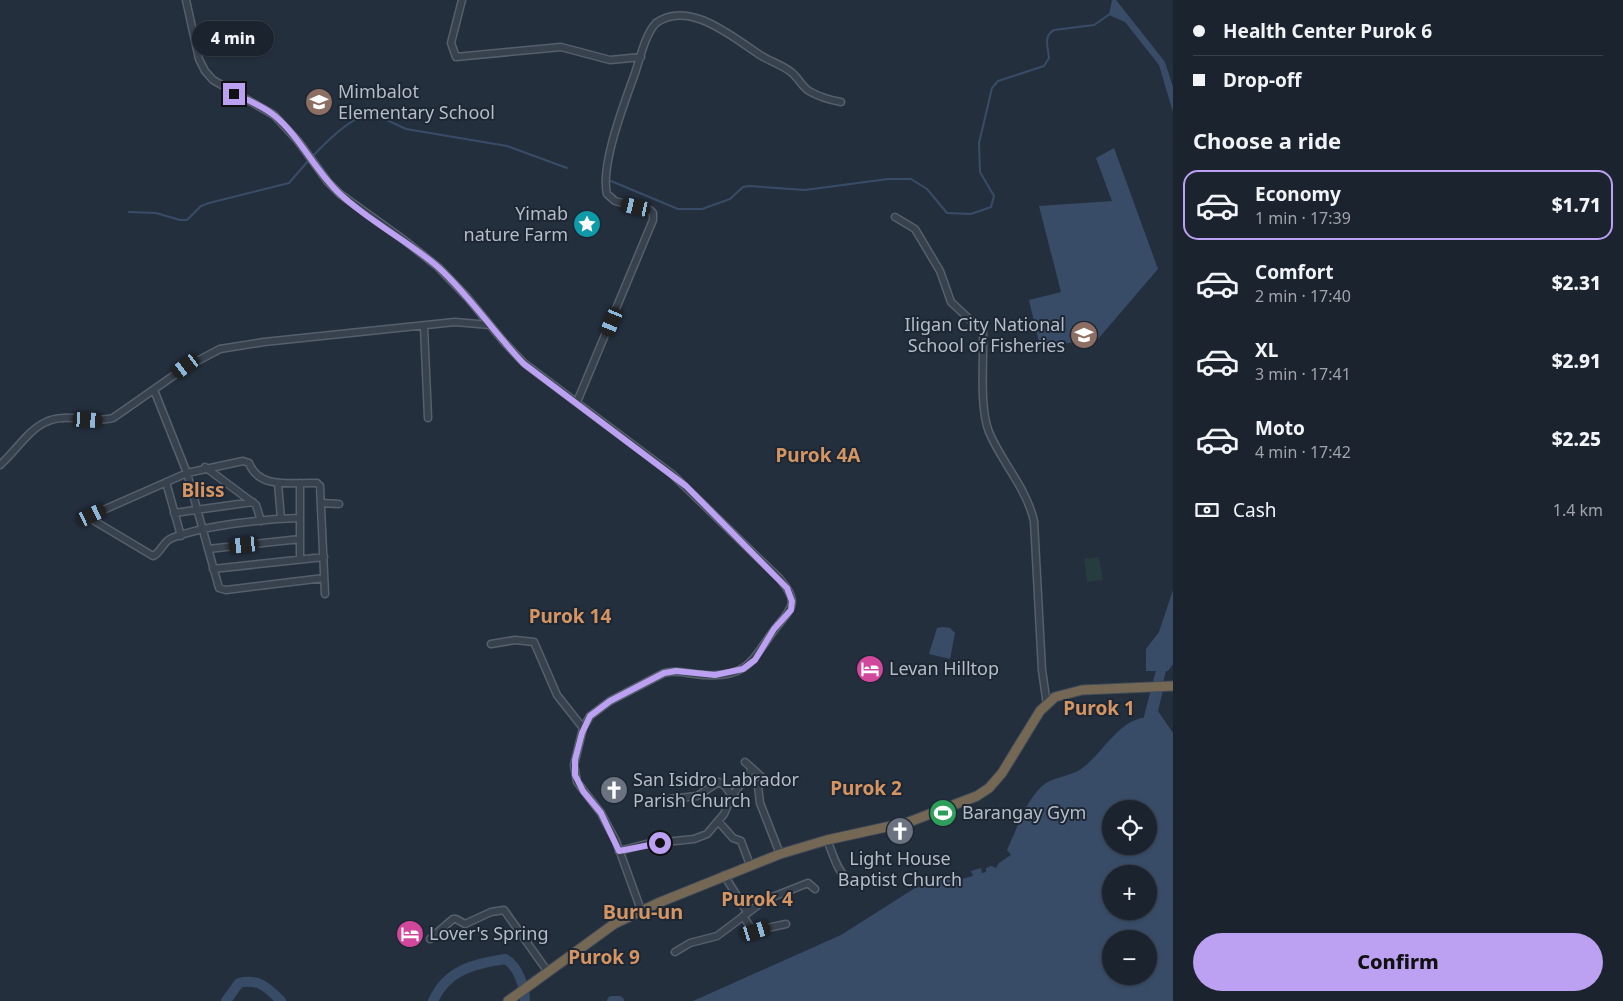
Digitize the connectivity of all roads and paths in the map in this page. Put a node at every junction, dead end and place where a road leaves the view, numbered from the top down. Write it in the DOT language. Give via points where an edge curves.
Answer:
graph roads {
  1 [pos="186,0"];
  2 [pos="462,0"];
  3 [pos="641,57"];
  4 [pos="841,102"];
  5 [pos="895,217"];
  6 [pos="490,325"];
  7 [pos="424,327"];
  8 [pos="154,390"];
  9 [pos="577,402"];
  10 [pos="428,418"];
  11 [pos="0,465"];
  12 [pos="205,468"];
  13 [pos="187,473"];
  14 [pos="166,482"];
  15 [pos="278,482"];
  16 [pos="300,483"];
  17 [pos="252,502"];
  18 [pos="321,503"];
  19 [pos="339,504"];
  20 [pos="197,510"];
  21 [pos="174,513"];
  22 [pos="300,518"];
  23 [pos="280,519"];
  24 [pos="261,521"];
  25 [pos="202,530"];
  26 [pos="180,536"];
  27 [pos="300,539"];
  28 [pos="208,549"];
  29 [pos="324,557"];
  30 [pos="300,559"];
  31 [pos="213,569"];
  32 [pos="324,578"];
  33 [pos="325,594"];
  34 [pos="491,644"];
  35 [pos="1173,686"];
  36 [pos="1046,705"];
  37 [pos="583,728"];
  38 [pos="745,762"];
  39 [pos="752,769"];
  40 [pos="732,796"];
  41 [pos="670,799"];
  42 [pos="718,821"];
  43 [pos="827,840"];
  44 [pos="619,851"];
  45 [pos="780,854"];
  46 [pos="750,865"];
  47 [pos="724,875"];
  48 [pos="876,878"];
  49 [pos="815,889"];
  50 [pos="641,910"];
  51 [pos="745,914"];
  52 [pos="786,924"];
  53 [pos="430,939"];
  54 [pos="675,952"];
  55 [pos="548,972"];
  56 [pos="512,998"];
  1 -- 6 [label="street" via="199,59 209,76 274,115 298,140 328,182 354,206 438,268"];
  2 -- 3 [label="street" via="451,43 456,57 561,47 610,60"];
  3 -- 4 [label="street" via="654,24 666,14 688,10 713,20 758,54 791,72 810,92"];
  3 -- 9 [label="street" via="619,120 606,189 616,201 648,209 654,217"];
  5 -- 36 [label="street" via="915,229 940,271 951,302 983,332 985,418 1001,456 1028,499 1034,521"];
  6 -- 7 [label="street" via="455,322"];
  6 -- 9 [label="street" via="535,373"];
  7 -- 8 [label="street" via="220,349 186,366"];
  7 -- 10 [label="street"];
  8 -- 11 [label="street" via="113,418 100,421 48,420"];
  8 -- 13 [label="street"];
  9 -- 37 [label="street" via="686,486 780,579 790,594 792,605 790,613 774,629 755,660 743,669 715,675 664,673 599,708"];
  12 -- 13 [label="street"];
  12 -- 15 [label="street" via="246,461 261,479"];
  12 -- 17 [label="street"];
  13 -- 14 [label="street"];
  13 -- 20 [label="street"];
  14 -- 21 [label="street"];
  14 -- 26 [label="street" via="92,515 91,519 150,556 156,556 170,538"];
  15 -- 16 [label="street"];
  15 -- 23 [label="street"];
  16 -- 18 [label="street" via="319,484"];
  16 -- 22 [label="street"];
  17 -- 20 [label="street"];
  17 -- 24 [label="street" via="258,507"];
  18 -- 19 [label="street"];
  18 -- 29 [label="street"];
  20 -- 21 [label="street"];
  20 -- 25 [label="street"];
  21 -- 26 [label="street"];
  22 -- 23 [label="street"];
  22 -- 27 [label="street"];
  23 -- 24 [label="street"];
  24 -- 25 [label="street"];
  25 -- 26 [label="street"];
  25 -- 28 [label="street"];
  27 -- 28 [label="street"];
  27 -- 30 [label="street"];
  28 -- 31 [label="street"];
  29 -- 30 [label="street"];
  29 -- 32 [label="street"];
  30 -- 31 [label="street"];
  31 -- 32 [label="street" via="219,588 226,590"];
  32 -- 33 [label="street"];
  34 -- 37 [label="street" via="533,641 557,694"];
  35 -- 36 [label="highway" via="1069,692 1055,696"];
  36 -- 43 [label="highway" via="1002,773 977,796 909,822"];
  37 -- 44 [label="street" via="575,760 575,775 601,813"];
  38 -- 39 [label="street"];
  39 -- 40 [label="street"];
  39 -- 45 [label="street" via="767,781 758,788 760,803"];
  40 -- 41 [label="street" via="719,782 697,796"];
  40 -- 42 [label="street"];
  42 -- 44 [label="street" via="708,834 701,837"];
  42 -- 46 [label="street" via="733,838 741,841"];
  43 -- 45 [label="highway"];
  43 -- 48 [label="street" via="840,871 849,881 861,883"];
  44 -- 50 [label="street"];
  45 -- 46 [label="highway"];
  46 -- 47 [label="highway"];
  47 -- 50 [label="highway"];
  47 -- 51 [label="street"];
  49 -- 51 [label="street" via="808,883 765,900"];
  50 -- 55 [label="highway" via="614,924"];
  51 -- 52 [label="street" via="753,931"];
  51 -- 54 [label="street" via="718,936 690,943"];
  53 -- 55 [label="street" via="452,919 465,924 491,912 504,910"];
  55 -- 56 [label="highway"];
}
